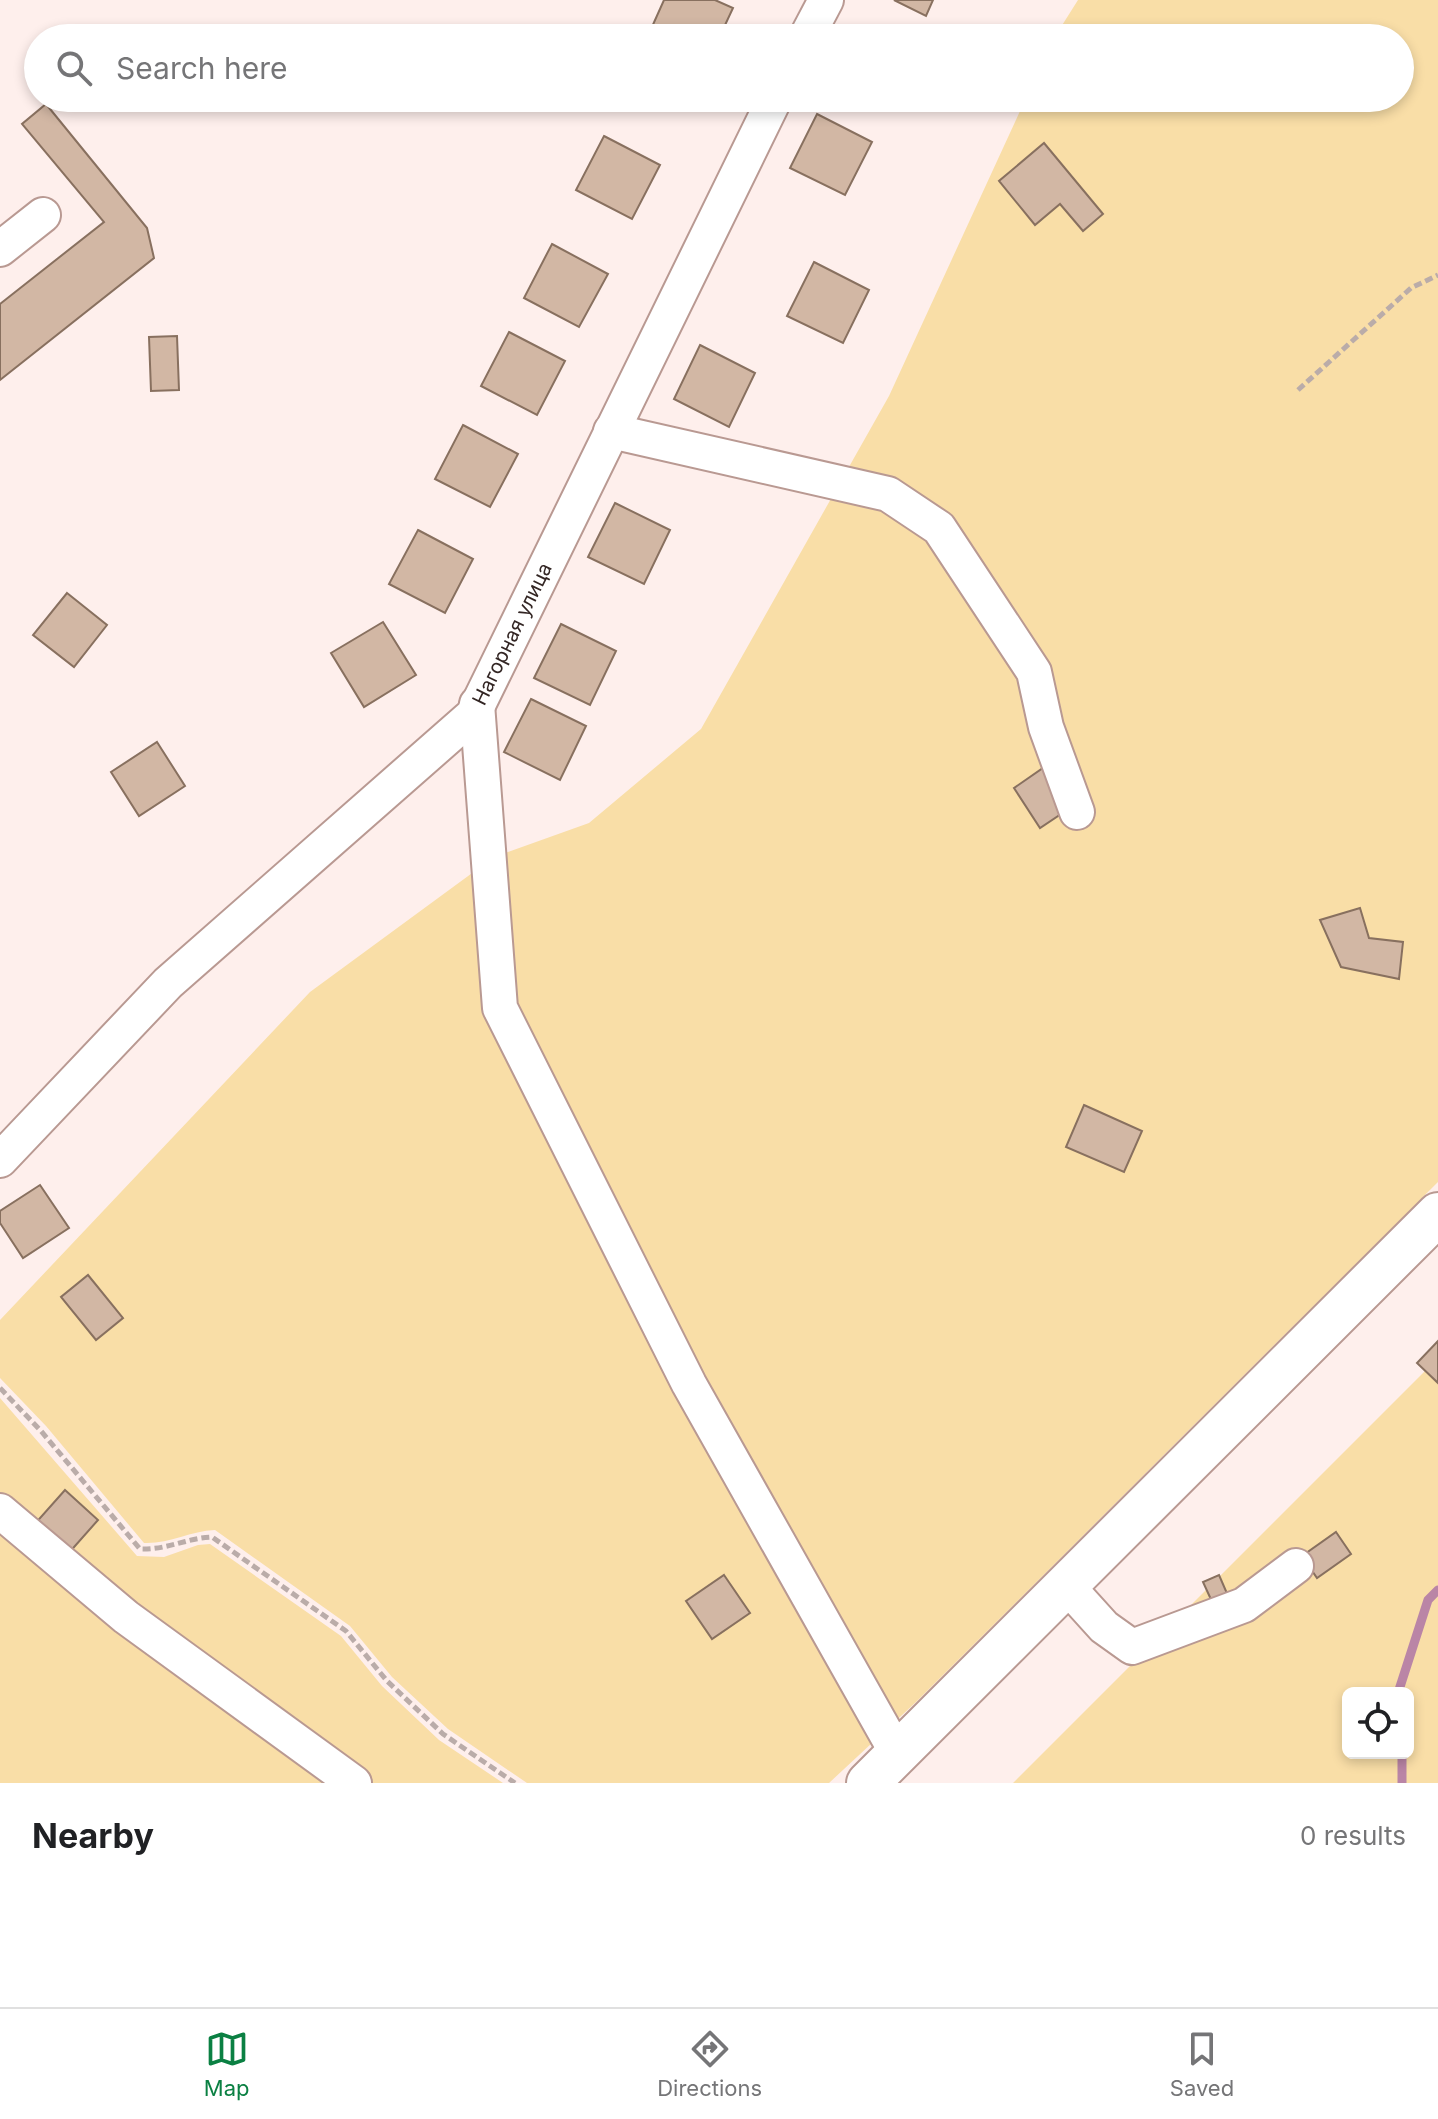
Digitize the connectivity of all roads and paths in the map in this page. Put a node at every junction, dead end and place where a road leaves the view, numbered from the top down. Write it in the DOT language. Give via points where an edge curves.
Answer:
graph roads {
  1 [pos="826,0"];
  2 [pos="813,24"];
  3 [pos="768,112"];
  4 [pos="43,215"];
  5 [pos="0,249"];
  6 [pos="1438,275"];
  7 [pos="1298,390"];
  8 [pos="611,431"];
  9 [pos="477,704"];
  10 [pos="1077,812"];
  11 [pos="0,1160"];
  12 [pos="1438,1214"];
  13 [pos="0,1388"];
  14 [pos="0,1511"];
  15 [pos="1296,1566"];
  16 [pos="1066,1585"];
  17 [pos="897,1753"];
  18 [pos="354,1783"];
  19 [pos="515,1783"];
  20 [pos="868,1783"];
  1 -- 2 [label="street"];
  3 -- 8 [label="street, Нагорная улица"];
  4 -- 5 [label="street"];
  6 -- 7 [label="path" via="1411,288"];
  8 -- 9 [label="street, Нагорная улица"];
  8 -- 10 [label="street" via="888,494 939,528 1034,672 1046,727"];
  9 -- 11 [label="street, Нагорная улица" via="473,715 439,747 168,983"];
  9 -- 17 [label="street" via="500,1008 689,1384"];
  12 -- 16 [label="main road"];
  13 -- 19 [label="path" via="140,1549 163,1550 196,1537 212,1537 346,1631 387,1681 443,1734"];
  14 -- 18 [label="street" via="126,1617"];
  15 -- 16 [label="street" via="1244,1605 1132,1647 1104,1627"];
  16 -- 17 [label="main road"];
  17 -- 20 [label="main road"];
}
